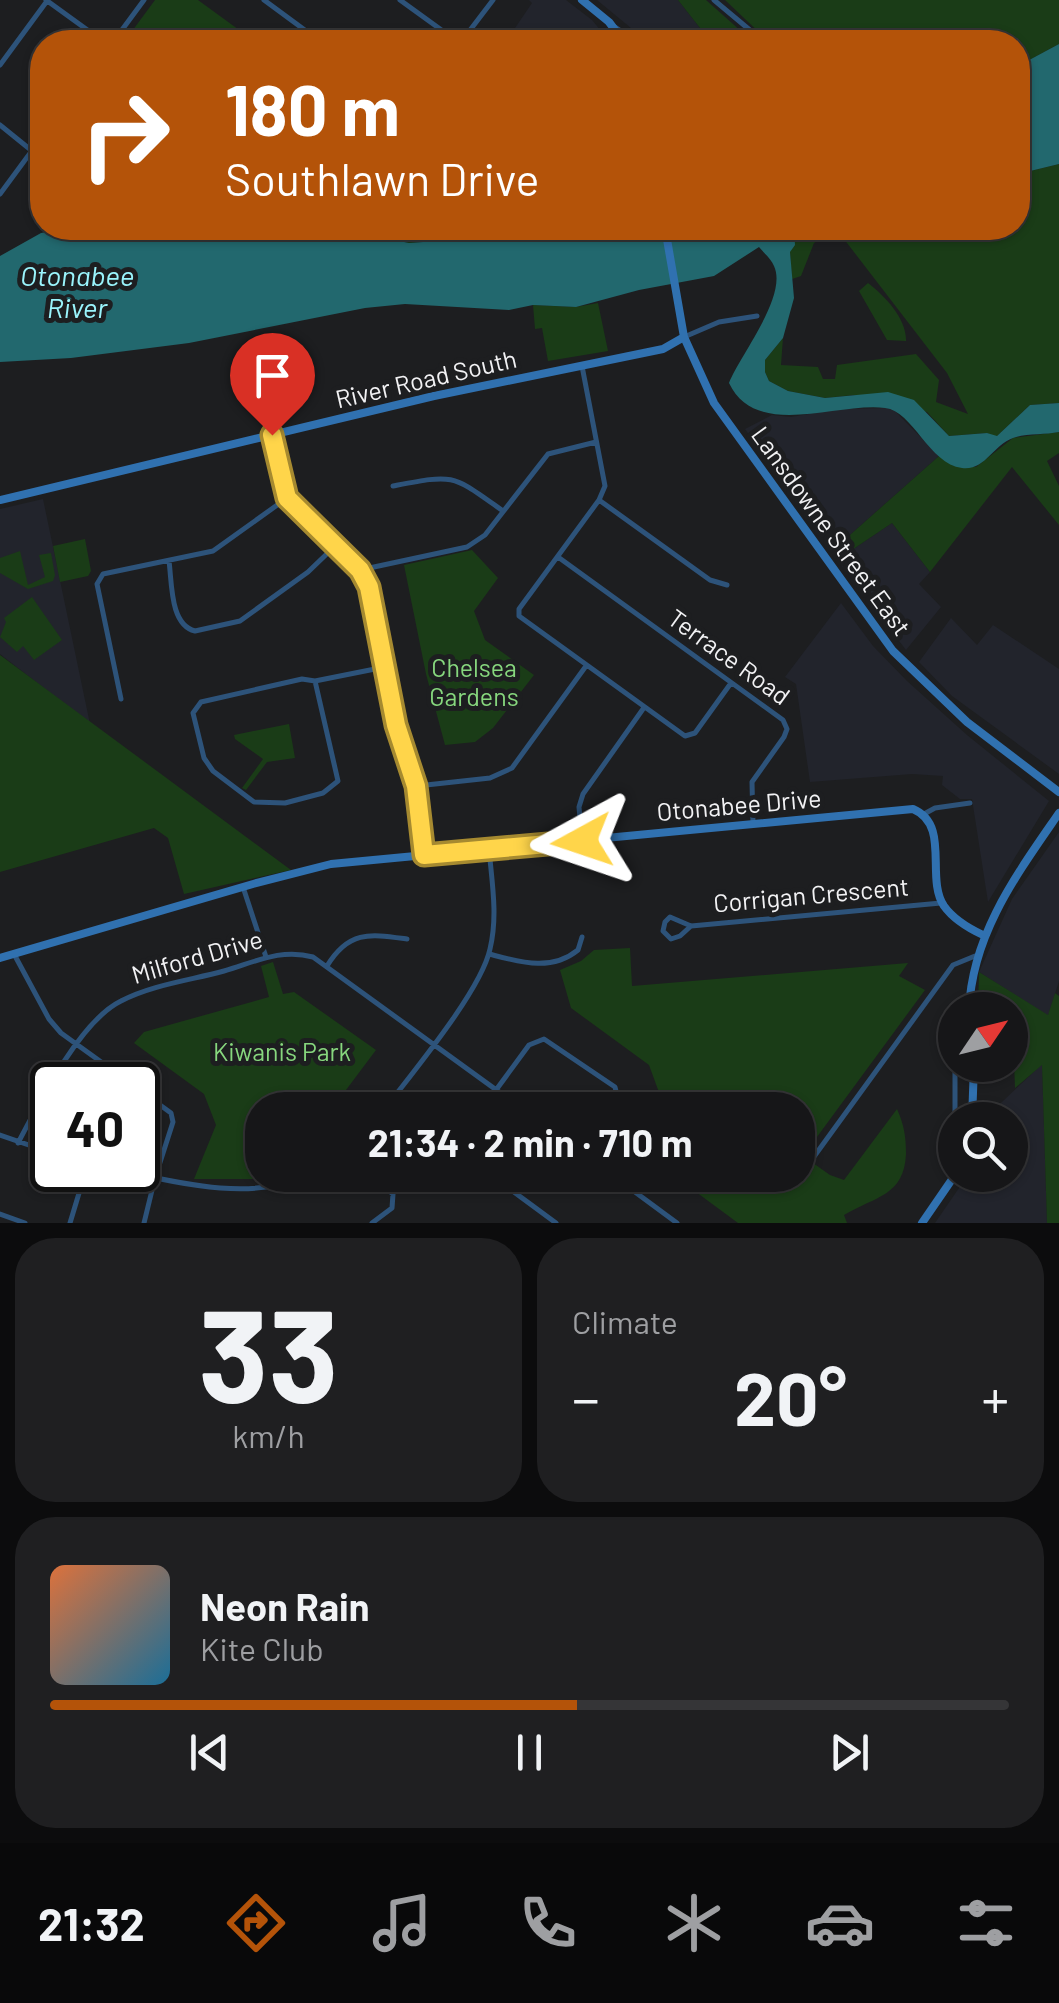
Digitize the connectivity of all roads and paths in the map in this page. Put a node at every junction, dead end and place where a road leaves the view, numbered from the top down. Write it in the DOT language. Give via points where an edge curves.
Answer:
graph roads {
  1 [pos="47,0"];
  2 [pos="144,0"];
  3 [pos="264,0"];
  4 [pos="400,0"];
  5 [pos="493,0"];
  6 [pos="582,0"];
  7 [pos="714,0"];
  8 [pos="609,22"];
  9 [pos="88,30"];
  10 [pos="122,30"];
  11 [pos="305,30"];
  12 [pos="443,30"];
  13 [pos="469,30"];
  14 [pos="615,30"];
  15 [pos="621,30"];
  16 [pos="750,30"];
  17 [pos="0,66"];
  18 [pos="0,125"];
  19 [pos="30,148"];
  20 [pos="30,153"];
  21 [pos="0,194"];
  22 [pos="667,240"];
  23 [pos="756,316"];
  24 [pos="684,337"];
  25 [pos="582,366"];
  26 [pos="272,435"];
  27 [pos="596,442"];
  28 [pos="393,486"];
  29 [pos="287,498"];
  30 [pos="0,500"];
  31 [pos="599,500"];
  32 [pos="502,511"];
  33 [pos="335,546"];
  34 [pos="558,557"];
  35 [pos="169,561"];
  36 [pos="360,570"];
  37 [pos="727,585"];
  38 [pos="586,666"];
  39 [pos="385,667"];
  40 [pos="315,681"];
  41 [pos="731,683"];
  42 [pos="121,699"];
  43 [pos="644,708"];
  44 [pos="416,786"];
  45 [pos="1059,792"];
  46 [pos="970,803"];
  47 [pos="1059,813"];
  48 [pos="924,814"];
  49 [pos="753,824"];
  50 [pos="582,841"];
  51 [pos="489,850"];
  52 [pos="424,855"];
  53 [pos="243,887"];
  54 [pos="941,902"];
  55 [pos="692,926"];
  56 [pos="983,936"];
  57 [pos="582,937"];
  58 [pos="407,939"];
  59 [pos="14,954"];
  60 [pos="489,954"];
  61 [pos="976,956"];
  62 [pos="266,957"];
  63 [pos="0,958"];
  64 [pos="327,966"];
  65 [pos="971,992"];
  66 [pos="76,1043"];
  67 [pos="432,1044"];
  68 [pos="101,1062"];
  69 [pos="496,1090"];
  70 [pos="397,1092"];
  71 [pos="499,1092"];
  72 [pos="616,1092"];
  73 [pos="160,1106"];
  74 [pos="0,1135"];
  75 [pos="18,1142"];
  76 [pos="30,1146"];
  77 [pos="815,1155"];
  78 [pos="160,1161"];
  79 [pos="160,1179"];
  80 [pos="245,1187"];
  81 [pos="79,1192"];
  82 [pos="151,1192"];
  83 [pos="391,1192"];
  84 [pos="514,1192"];
  85 [pos="635,1192"];
  86 [pos="945,1192"];
  87 [pos="0,1214"];
  88 [pos="25,1223"];
  89 [pos="70,1223"];
  90 [pos="144,1223"];
  91 [pos="372,1223"];
  92 [pos="556,1223"];
  93 [pos="677,1223"];
  94 [pos="922,1223"];
  1 -- 9 [label="street"];
  1 -- 17 [label="street"];
  2 -- 10 [label="street"];
  3 -- 11 [label="street"];
  4 -- 12 [label="street"];
  5 -- 13 [label="street"];
  6 -- 8 [label="street"];
  7 -- 16 [label="street"];
  8 -- 14 [label="street"];
  8 -- 15 [label="street"];
  18 -- 19 [label="street"];
  20 -- 21 [label="street"];
  22 -- 24 [label="street, Lansdowne Street East"];
  23 -- 24 [label="street"];
  24 -- 25 [label="street, River Road South" via="663,350"];
  24 -- 45 [label="street, Lansdowne Street East" via="714,403 892,652 967,722"];
  25 -- 26 [label="street, River Road South"];
  25 -- 27 [label="street"];
  26 -- 29 [label="street"];
  26 -- 30 [label="street, River Road South"];
  27 -- 31 [label="street" via="604,486"];
  27 -- 32 [label="street" via="548,454"];
  28 -- 32 [label="street" via="450,477"];
  29 -- 33 [label="street"];
  29 -- 35 [label="street" via="212,550"];
  31 -- 34 [label="street"];
  31 -- 37 [label="street" via="710,580"];
  32 -- 36 [label="street" via="467,547"];
  33 -- 35 [label="street" via="240,621 195,630 180,622"];
  33 -- 36 [label="street"];
  34 -- 38 [label="street" via="519,616"];
  34 -- 41 [label="street, Terrace Road"];
  35 -- 42 [label="street" via="102,574 98,584"];
  36 -- 39 [label="street"];
  38 -- 43 [label="street"];
  38 -- 44 [label="street" via="512,768 490,778"];
  39 -- 40 [label="street"];
  39 -- 44 [label="street"];
  40 -- 40 [label="street" via="201,702 193,712 213,771 254,802 267,804 333,788 338,780"];
  41 -- 43 [label="street" via="695,733 685,736"];
  41 -- 49 [label="street, Terrace Road" via="788,728 752,782"];
  43 -- 50 [label="street" via="583,794"];
  44 -- 52 [label="street"];
  46 -- 48 [label="street"];
  47 -- 56 [label="street"];
  48 -- 49 [label="street, Otonabee Drive" via="913,809"];
  48 -- 54 [label="street" via="933,828"];
  49 -- 50 [label="street, Otonabee Drive"];
  50 -- 51 [label="street, Otonabee Drive"];
  51 -- 52 [label="street, Otonabee Drive"];
  51 -- 60 [label="street" via="495,906"];
  52 -- 53 [label="street, Otonabee Drive" via="330,864"];
  53 -- 59 [label="street, Otonabee Drive"];
  53 -- 62 [label="street"];
  54 -- 55 [label="street, Corrigan Crescent"];
  54 -- 56 [label="street, Corrigan Crescent"];
  55 -- 55 [label="street, Corrigan Crescent" via="671,938 663,931 670,916"];
  56 -- 61 [label="street"];
  57 -- 60 [label="street" via="578,950 554,962"];
  58 -- 64 [label="street" via="356,937"];
  59 -- 63 [label="street, Otonabee Drive"];
  59 -- 66 [label="street" via="48,1019"];
  60 -- 67 [label="street"];
  61 -- 65 [label="street"];
  61 -- 77 [label="street" via="953,965"];
  62 -- 64 [label="street, Milford Drive" via="296,952"];
  62 -- 66 [label="street, Milford Drive" via="122,1000"];
  64 -- 67 [label="street, Milford Drive"];
  66 -- 68 [label="street"];
  66 -- 75 [label="street, Milford Drive"];
  67 -- 69 [label="street, Milford Drive"];
  67 -- 70 [label="street"];
  69 -- 71 [label="street, Milford Drive"];
  69 -- 72 [label="street" via="529,1046 544,1038"];
  73 -- 78 [label="street" via="174,1122"];
  74 -- 75 [label="street"];
  75 -- 76 [label="street"];
  79 -- 80 [label="street"];
  81 -- 89 [label="street"];
  82 -- 90 [label="street"];
  83 -- 91 [label="street" via="392,1208"];
  84 -- 92 [label="street"];
  85 -- 93 [label="street"];
  86 -- 94 [label="street"];
  87 -- 88 [label="street"];
}
